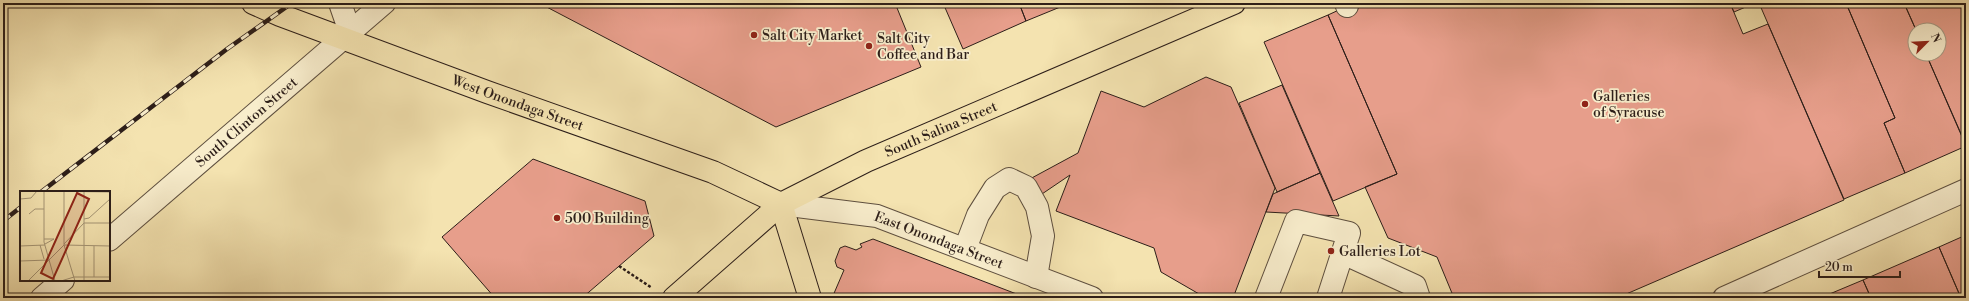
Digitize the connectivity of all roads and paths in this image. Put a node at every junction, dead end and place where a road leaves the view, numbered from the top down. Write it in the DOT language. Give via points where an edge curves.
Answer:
graph roads {
  1 [pos="253,3"];
  2 [pos="340,3"];
  3 [pos="384,3"];
  4 [pos="1234,3"];
  5 [pos="347,35"];
  6 [pos="1966,190"];
  7 [pos="781,204"];
  8 [pos="110,239"];
  9 [pos="965,249"];
  10 [pos="1343,254"];
  11 [pos="619,266"];
  12 [pos="1036,277"];
  13 [pos="62,281"];
  14 [pos="665,294"];
  15 [pos="42,298"];
  16 [pos="810,298"];
  17 [pos="1092,298"];
  18 [pos="1266,298"];
  19 [pos="1328,298"];
  20 [pos="1419,298"];
  21 [pos="1724,298"];
  1 -- 5 [label="main road, West Onondaga Street"];
  2 -- 5 [label="street"];
  3 -- 5 [label="street, South Clinton Street"];
  4 -- 7 [label="main road, South Salina Street" via="866,161"];
  5 -- 7 [label="main road, West Onondaga Street" via="502,98 713,172"];
  5 -- 8 [label="street, South Clinton Street"];
  6 -- 21 [label="street"];
  7 -- 9 [label="street, East Onondaga Street" via="877,216"];
  7 -- 14 [label="main road, South Salina Street"];
  7 -- 16 [label="main road"];
  9 -- 12 [label="street, East Onondaga Street"];
  9 -- 12 [label="street" via="978,215 995,188 1010,179 1026,187 1037,207 1043,236"];
  10 -- 18 [label="street" via="1349,233 1296,220"];
  10 -- 19 [label="street"];
  10 -- 20 [label="street" via="1415,286"];
  11 -- 14 [label="path"];
  12 -- 17 [label="street, East Onondaga Street"];
  13 -- 15 [label="street"];
}
